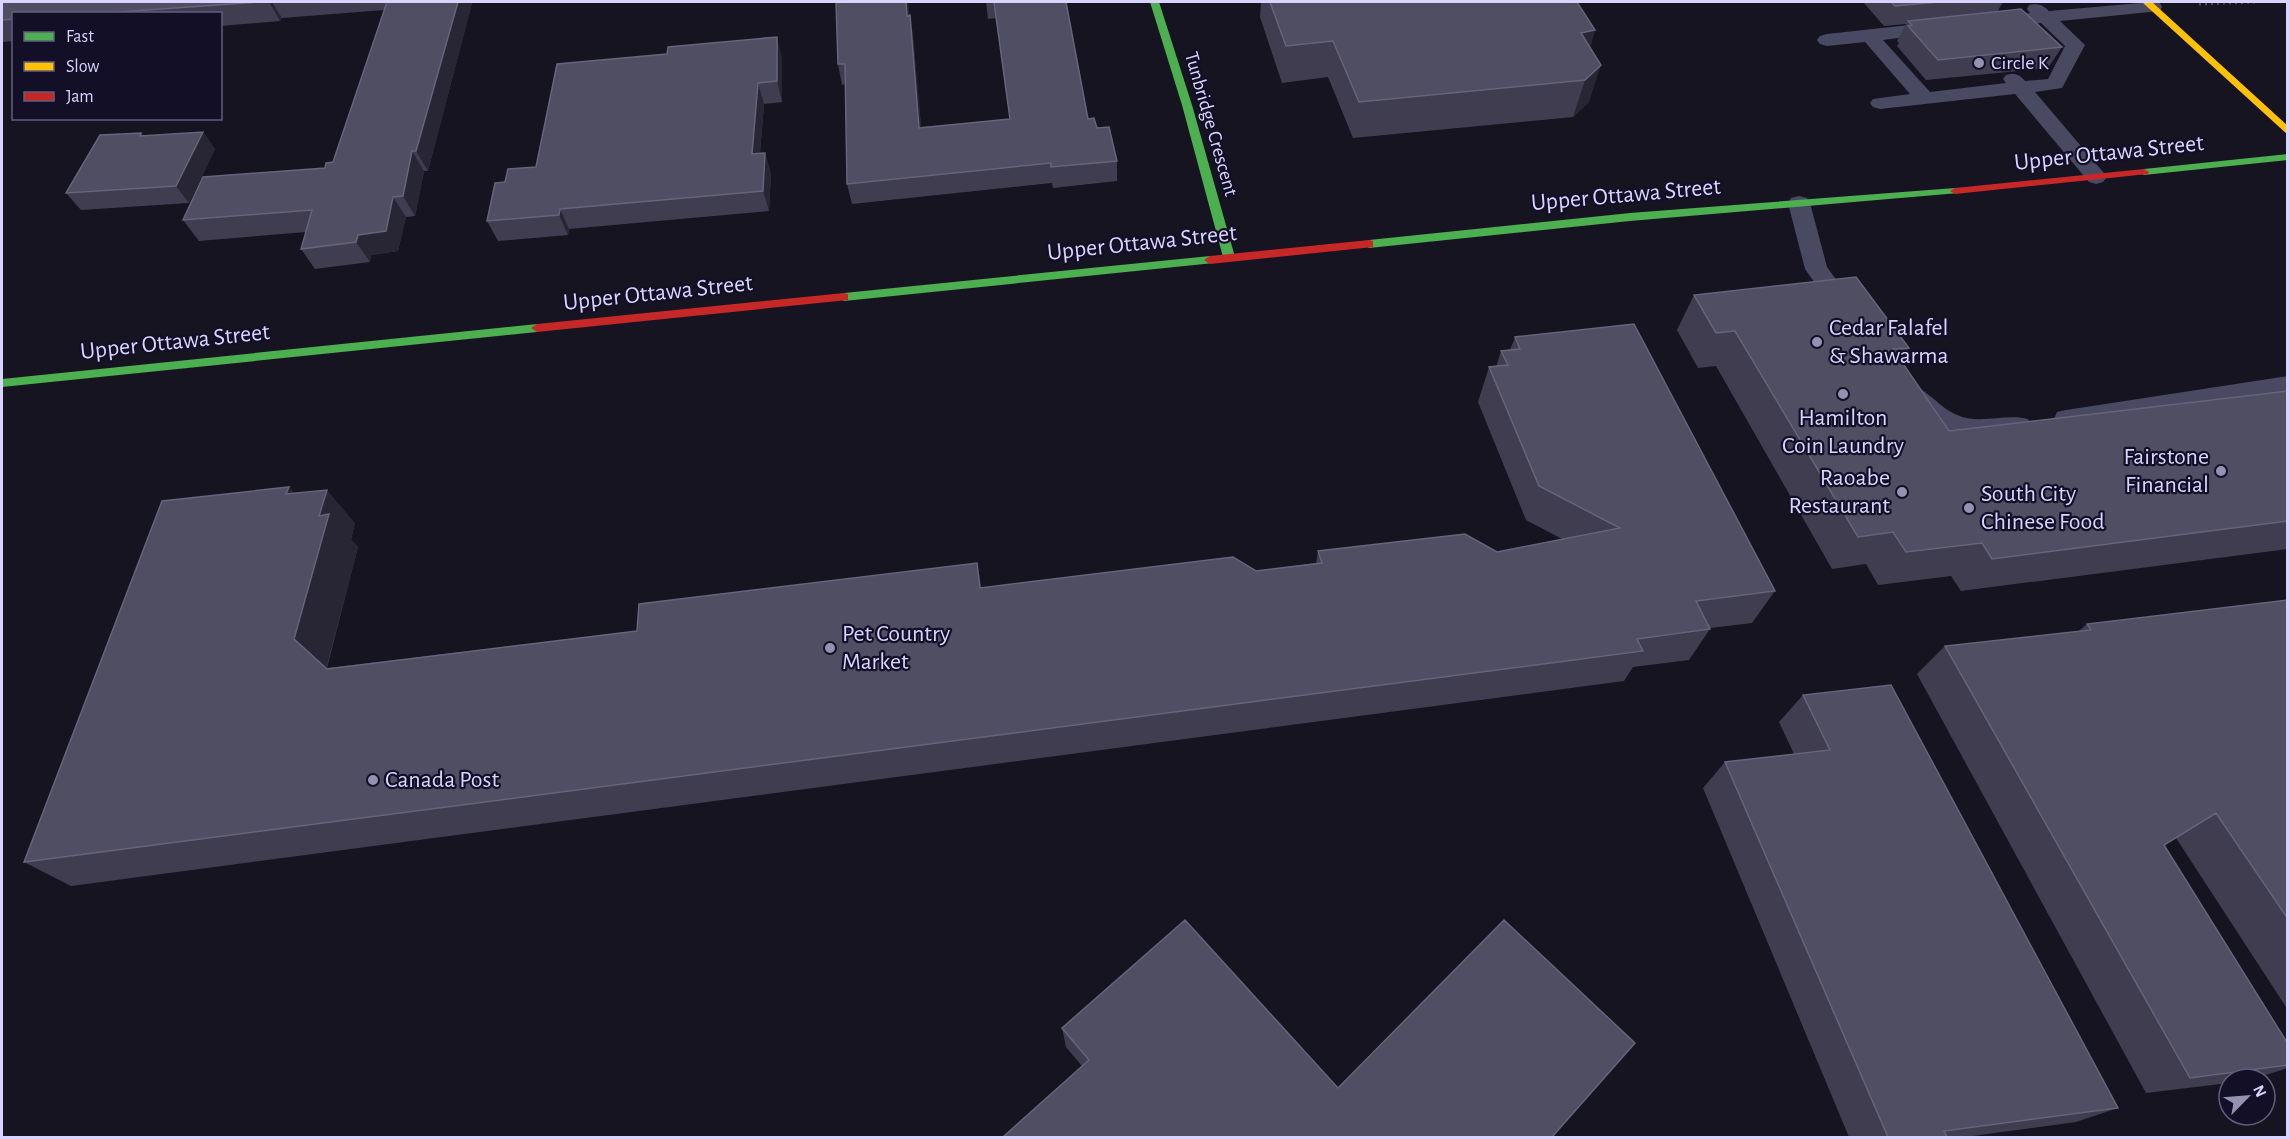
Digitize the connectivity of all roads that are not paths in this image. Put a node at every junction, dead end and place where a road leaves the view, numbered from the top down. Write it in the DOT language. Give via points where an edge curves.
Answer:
graph roads {
  1 [pos="1154,2"];
  2 [pos="2029,2"];
  3 [pos="2150,4"];
  4 [pos="2045,17"];
  5 [pos="1977,24"];
  6 [pos="1953,27"];
  7 [pos="1869,35"];
  8 [pos="1827,40"];
  9 [pos="2007,72"];
  10 [pos="1957,77"];
  11 [pos="2022,89"];
  12 [pos="1970,94"];
  13 [pos="1925,98"];
  14 [pos="1880,103"];
  15 [pos="2288,132"];
  16 [pos="2288,157"];
  17 [pos="2096,177"];
  18 [pos="1799,203"];
  19 [pos="1229,257"];
  20 [pos="1859,327"];
  21 [pos="1893,372"];
  22 [pos="2,383"];
  23 [pos="2288,385"];
  1 -- 19 [label="main road, Tunbridge Crescent"];
  2 -- 4 [label="lane"];
  3 -- 4 [label="lane"];
  3 -- 15 [label="main road"];
  4 -- 5 [label="lane"];
  4 -- 11 [label="lane" via="2075,45 2055,84"];
  6 -- 7 [label="lane" via="1923,37"];
  7 -- 8 [label="lane"];
  7 -- 13 [label="lane"];
  9 -- 11 [label="lane"];
  10 -- 12 [label="lane"];
  11 -- 12 [label="lane"];
  11 -- 17 [label="lane"];
  12 -- 13 [label="lane"];
  13 -- 14 [label="lane"];
  16 -- 17 [label="main road, Upper Ottawa Street"];
  17 -- 18 [label="main road, Upper Ottawa Street"];
  18 -- 19 [label="main road, Upper Ottawa Street"];
  18 -- 20 [label="lane" via="1816,269"];
  19 -- 22 [label="main road, Upper Ottawa Street"];
  21 -- 23 [label="lane" via="1914,398 1953,425 1999,429"];
}
